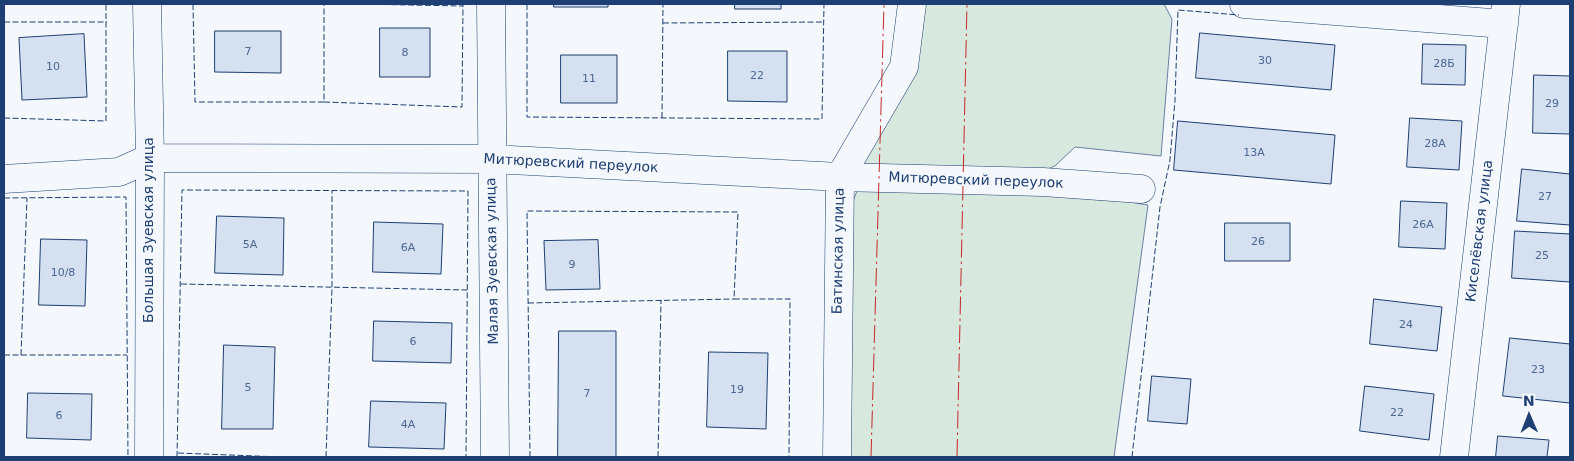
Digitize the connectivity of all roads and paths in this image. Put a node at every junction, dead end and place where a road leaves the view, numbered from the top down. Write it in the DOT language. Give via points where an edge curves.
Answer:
graph roads {
  1 [pos="147,4"];
  2 [pos="491,4"];
  3 [pos="912,4"];
  4 [pos="1244,4"];
  5 [pos="1505,14"];
  6 [pos="150,158"];
  7 [pos="491,159"];
  8 [pos="840,177"];
  9 [pos="4,179"];
  10 [pos="1141,189"];
  11 [pos="149,457"];
  12 [pos="495,457"];
  13 [pos="837,457"];
  14 [pos="1454,457"];
  1 -- 6 [label="street, Большая Зуевская улица"];
  2 -- 7 [label="street, Малая Зуевская улица"];
  3 -- 8 [label="street, Батинская улица" via="904,67"];
  4 -- 5 [label="street"];
  5 -- 14 [label="street, Киселёвская улица"];
  6 -- 7 [label="street, Митюревский переулок"];
  6 -- 9 [label="street, Митюревский переулок" via="119,172"];
  6 -- 11 [label="street, Большая Зуевская улица"];
  7 -- 8 [label="street, Митюревский переулок"];
  7 -- 12 [label="street, Малая Зуевская улица"];
  8 -- 10 [label="street, Митюревский переулок" via="1042,182"];
  8 -- 13 [label="street, Батинская улица"];
}
